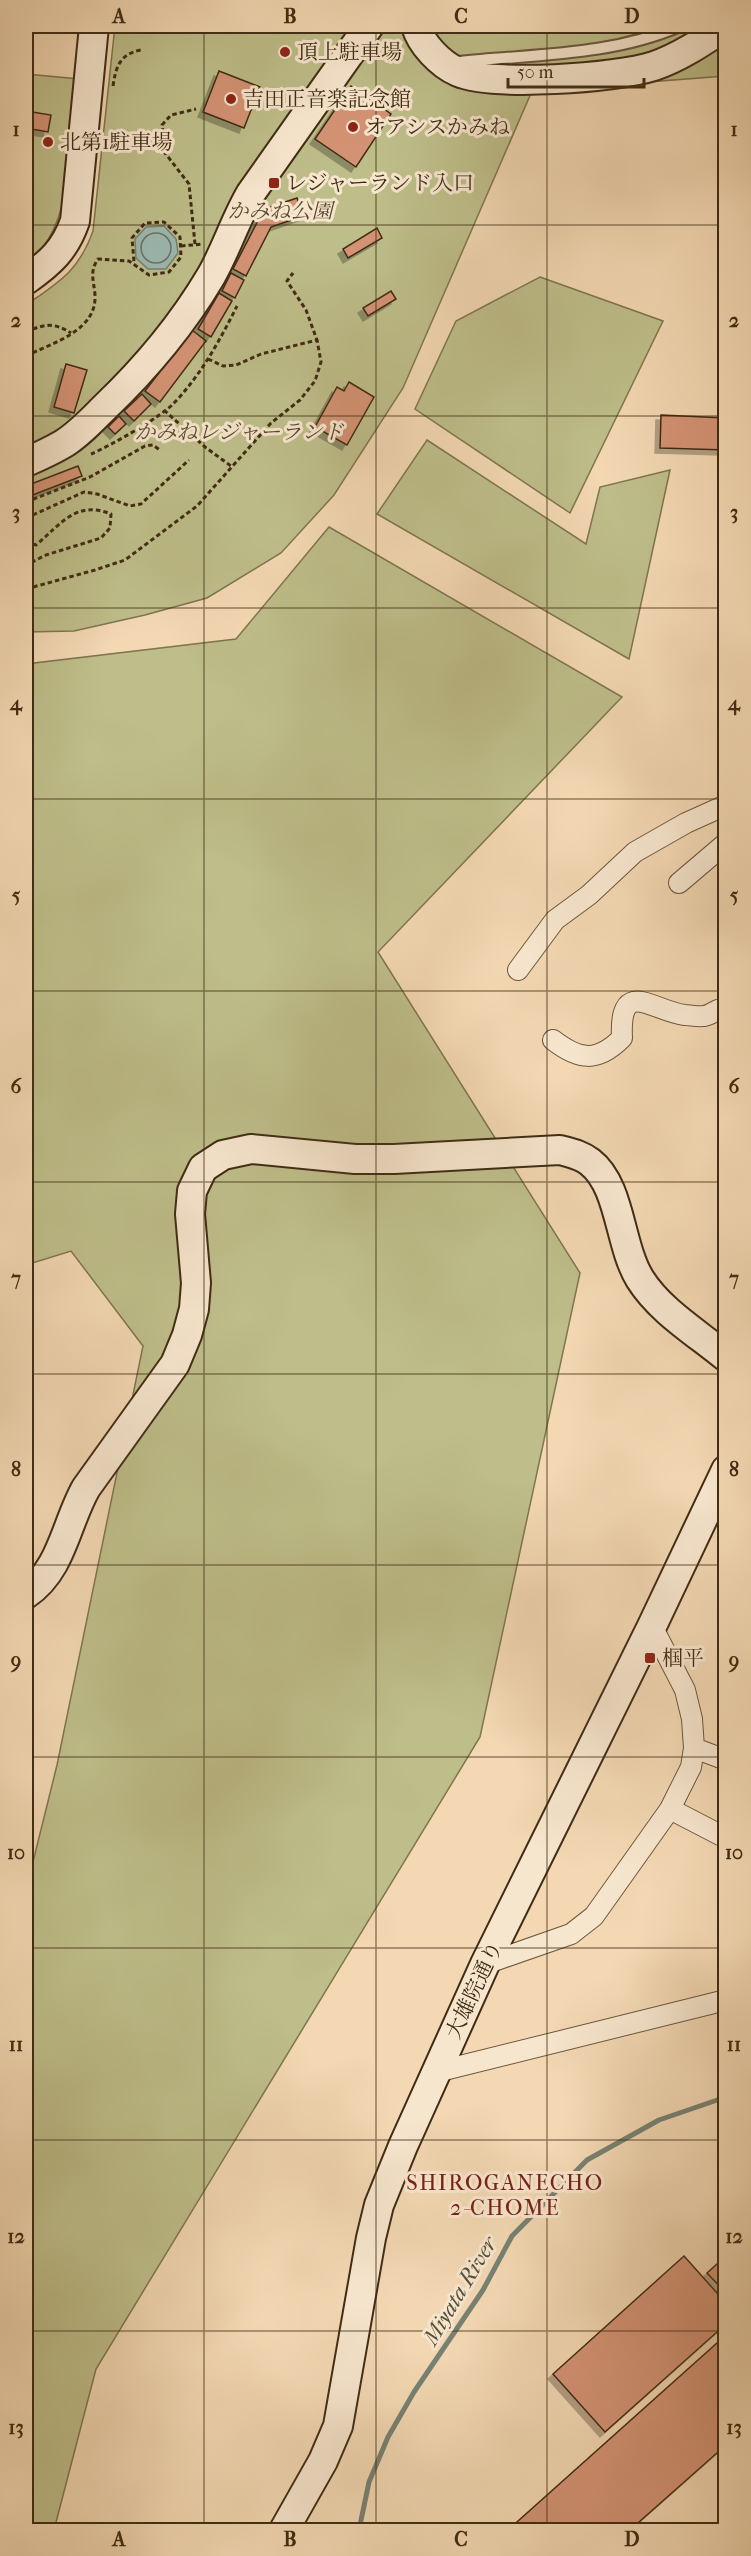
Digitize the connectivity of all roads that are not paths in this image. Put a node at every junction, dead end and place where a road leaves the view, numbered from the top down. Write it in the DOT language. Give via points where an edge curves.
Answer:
graph roads {
  1 [pos="94,26"];
  2 [pos="369,26"];
  3 [pos="416,26"];
  4 [pos="680,26"];
  5 [pos="726,26"];
  6 [pos="445,63"];
  7 [pos="26,280"];
  8 [pos="26,462"];
  9 [pos="726,805"];
  10 [pos="726,843"];
  11 [pos="679,883"];
  12 [pos="518,970"];
  13 [pos="726,1008"];
  14 [pos="553,1040"];
  15 [pos="726,1357"];
  16 [pos="726,1470"];
  17 [pos="26,1594"];
  18 [pos="652,1626"];
  19 [pos="694,1748"];
  20 [pos="726,1760"];
  21 [pos="670,1809"];
  22 [pos="726,1838"];
  23 [pos="485,1964"];
  24 [pos="726,2000"];
  25 [pos="436,2072"];
  26 [pos="284,2530"];
  1 -- 7 [label="street" via="75,221 69,239 57,255"];
  2 -- 8 [label="street" via="250,193 212,274 155,355 85,427 64,444"];
  3 -- 6 [label="street" via="420,37"];
  4 -- 6 [label="lane" via="622,46"];
  5 -- 6 [label="street" via="679,56 618,74 493,80 457,72"];
  9 -- 12 [label="street" via="635,852 590,895 555,920"];
  10 -- 11 [label="street"];
  13 -- 14 [label="street" via="705,1016 671,1012 640,1001 630,1003 625,1010 622,1038 610,1050 581,1056"];
  15 -- 17 [label="street" via="658,1302 641,1280 630,1260 603,1176 580,1155 560,1150 355,1159 251,1149 223,1155 203,1167 192,1191 194,1309 175,1364 87,1488 46,1577"];
  16 -- 18 [label="street, 大雄院通り"];
  18 -- 19 [label="street" via="685,1690"];
  18 -- 23 [label="street, 大雄院通り"];
  19 -- 20 [label="street"];
  19 -- 21 [label="street" via="691,1767"];
  21 -- 22 [label="street"];
  21 -- 23 [label="street" via="594,1916 571,1934"];
  23 -- 25 [label="street, 大雄院通り"];
  24 -- 25 [label="street"];
  25 -- 26 [label="street, 大雄院通り" via="379,2205 338,2426"];
}
